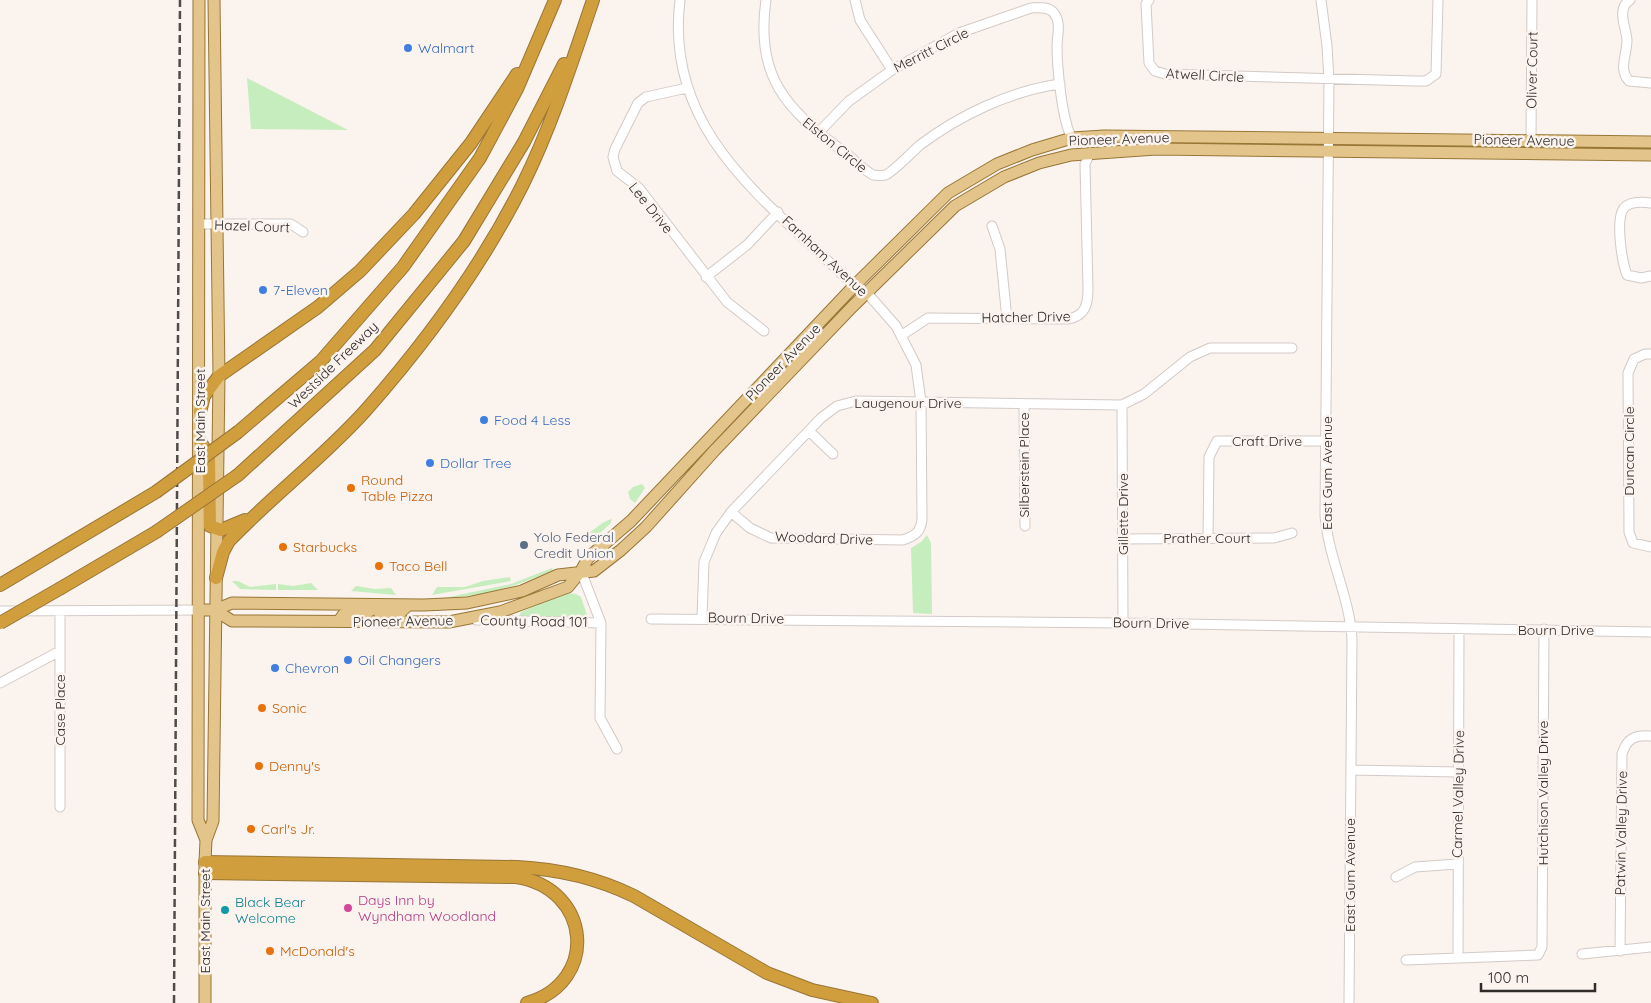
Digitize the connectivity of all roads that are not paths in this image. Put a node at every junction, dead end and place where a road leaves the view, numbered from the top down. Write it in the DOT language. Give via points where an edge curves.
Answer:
graph roads {
  1 [pos="199,0"];
  2 [pos="214,0"];
  3 [pos="555,0"];
  4 [pos="592,0"];
  5 [pos="680,0"];
  6 [pos="766,0"];
  7 [pos="855,0"];
  8 [pos="1149,0"];
  9 [pos="1321,0"];
  10 [pos="1438,0"];
  11 [pos="1532,0"];
  12 [pos="1630,0"];
  13 [pos="538,42"];
  14 [pos="892,70"];
  15 [pos="1329,80"];
  16 [pos="1651,83"];
  17 [pos="1060,84"];
  18 [pos="687,88"];
  19 [pos="818,133"];
  20 [pos="1072,138"];
  21 [pos="1328,138"];
  22 [pos="1530,140"];
  23 [pos="1651,142"];
  24 [pos="1328,152"];
  25 [pos="1090,154"];
  26 [pos="1651,155"];
  27 [pos="1651,203"];
  28 [pos="778,212"];
  29 [pos="200,224"];
  30 [pos="218,224"];
  31 [pos="992,226"];
  32 [pos="303,232"];
  33 [pos="1651,276"];
  34 [pos="706,277"];
  35 [pos="856,285"];
  36 [pos="866,293"];
  37 [pos="1007,319"];
  38 [pos="764,331"];
  39 [pos="902,334"];
  40 [pos="1292,348"];
  41 [pos="1651,354"];
  42 [pos="219,376"];
  43 [pos="921,402"];
  44 [pos="1024,404"];
  45 [pos="1122,406"];
  46 [pos="200,412"];
  47 [pos="809,431"];
  48 [pos="200,440"];
  49 [pos="1325,441"];
  50 [pos="702,446"];
  51 [pos="833,454"];
  52 [pos="660,511"];
  53 [pos="731,512"];
  54 [pos="252,517"];
  55 [pos="1024,526"];
  56 [pos="216,530"];
  57 [pos="921,530"];
  58 [pos="1292,534"];
  59 [pos="1208,538"];
  60 [pos="1123,539"];
  61 [pos="1651,547"];
  62 [pos="580,571"];
  63 [pos="216,578"];
  64 [pos="3,583"];
  65 [pos="382,604"];
  66 [pos="408,605"];
  67 [pos="198,610"];
  68 [pos="215,610"];
  69 [pos="0,611"];
  70 [pos="60,612"];
  71 [pos="702,617"];
  72 [pos="468,619"];
  73 [pos="651,619"];
  74 [pos="339,621"];
  75 [pos="368,622"];
  76 [pos="0,623"];
  77 [pos="601,623"];
  78 [pos="1123,623"];
  79 [pos="1351,628"];
  80 [pos="1459,630"];
  81 [pos="1544,630"];
  82 [pos="1651,632"];
  83 [pos="60,651"];
  84 [pos="0,683"];
  85 [pos="1651,736"];
  86 [pos="198,740"];
  87 [pos="617,749"];
  88 [pos="1351,770"];
  89 [pos="1458,772"];
  90 [pos="213,786"];
  91 [pos="60,807"];
  92 [pos="206,840"];
  93 [pos="1457,864"];
  94 [pos="205,868"];
  95 [pos="1396,877"];
  96 [pos="1651,947"];
  97 [pos="1620,951"];
  98 [pos="1582,954"];
  99 [pos="1458,958"];
  100 [pos="1406,960"];
  101 [pos="1349,1000"];
  102 [pos="205,1003"];
  103 [pos="527,1003"];
  104 [pos="872,1003"];
  1 -- 29 [label="main road, East Main Street"];
  2 -- 30 [label="main road, East Main Street"];
  3 -- 13 [label="highway, Westside Freeway"];
  4 -- 54 [label="highway" via="560,97 527,174 497,232 469,276 423,342 364,412 308,468"];
  4 -- 76 [label="highway, Westside Freeway, bridge" via="529,134 498,188 464,241 375,350 238,475 156,532"];
  5 -- 18 [label="street, Farnham Avenue" via="679,49"];
  6 -- 19 [label="street, Elston Circle" via="764,40 772,74 789,103"];
  7 -- 14 [label="street" via="860,20"];
  8 -- 15 [label="street, Atwell Circle" via="1146,4 1149,63 1155,71 1178,75"];
  9 -- 15 [label="street, East Gum Avenue"];
  10 -- 15 [label="street" via="1436,74 1426,81"];
  11 -- 22 [label="street, Oliver Court"];
  12 -- 16 [label="street" via="1623,9 1627,40 1623,71 1629,81"];
  13 -- 42 [label="highway" via="470,143 401,228 360,271 318,307"];
  13 -- 64 [label="highway, Westside Freeway, bridge" via="480,158 403,268 321,361 238,432 156,492"];
  14 -- 17 [label="street, Merritt Circle" via="959,33 1042,7 1052,11 1058,20"];
  14 -- 19 [label="street, Merritt Circle" via="849,101"];
  15 -- 21 [label="street, East Gum Avenue"];
  17 -- 19 [label="street, Elston Circle" via="992,104 958,120 922,144 884,176 873,175"];
  17 -- 20 [label="street, Merritt Circle" via="1067,130"];
  18 -- 28 [label="street, Farnham Avenue" via="714,144 733,169"];
  18 -- 34 [label="street, Lee Drive" via="646,97 638,103 613,157 617,171 638,188"];
  20 -- 21 [label="main road, Pioneer Avenue"];
  20 -- 35 [label="main road, Pioneer Avenue" via="997,164 948,193"];
  21 -- 22 [label="main road, Pioneer Avenue"];
  21 -- 24 [label="street, East Gum Avenue"];
  22 -- 23 [label="main road, Pioneer Avenue"];
  24 -- 25 [label="main road, Pioneer Avenue" via="1156,149"];
  24 -- 26 [label="main road, Pioneer Avenue"];
  24 -- 49 [label="street, East Gum Avenue"];
  25 -- 36 [label="main road, Pioneer Avenue" via="1039,163 1004,177 955,206"];
  25 -- 37 [label="street, Hatcher Drive" via="1085,164 1088,302 1085,311 1076,318 1068,319"];
  27 -- 33 [label="street" via="1630,204 1620,217 1623,265 1627,275"];
  28 -- 34 [label="street" via="747,245"];
  28 -- 35 [label="street, Farnham Avenue"];
  29 -- 30 [label="street, Hazel Court"];
  29 -- 46 [label="main road, East Main Street"];
  30 -- 32 [label="street, Hazel Court" via="291,224"];
  30 -- 42 [label="main road, East Main Street"];
  31 -- 37 [label="street" via="1000,249"];
  34 -- 38 [label="street, Lee Drive" via="727,302"];
  35 -- 36 [label="street, Farnham Avenue"];
  35 -- 50 [label="main road, Pioneer Avenue"];
  36 -- 39 [label="street, Farnham Avenue"];
  36 -- 52 [label="main road, Pioneer Avenue"];
  37 -- 39 [label="street, Hatcher Drive" via="928,318"];
  39 -- 43 [label="street, Farnham Avenue" via="916,365"];
  40 -- 45 [label="street" via="1210,348 1190,357 1144,394"];
  41 -- 61 [label="street, Duncan Circle" via="1634,359 1628,373 1629,532 1633,543"];
  42 -- 46 [label="highway" via="204,396"];
  42 -- 56 [label="main road, East Main Street"];
  43 -- 44 [label="street, Laugenour Drive"];
  43 -- 47 [label="street, Laugenour Drive" via="843,403 829,410"];
  43 -- 57 [label="street, Farnham Avenue"];
  44 -- 45 [label="street, Laugenour Drive"];
  44 -- 55 [label="street, Silberstein Place"];
  45 -- 60 [label="street, Gillette Drive"];
  46 -- 48 [label="main road, East Main Street"];
  47 -- 51 [label="street"];
  47 -- 53 [label="street, Laugenour Drive"];
  48 -- 56 [label="highway" via="209,456 208,523"];
  48 -- 67 [label="main road, East Main Street"];
  49 -- 59 [label="street, Craft Drive" via="1218,441 1209,457"];
  49 -- 79 [label="street, East Gum Avenue" via="1326,531"];
  50 -- 52 [label="main road" via="704,455 663,500"];
  50 -- 62 [label="main road, Pioneer Avenue" via="631,521 588,558"];
  52 -- 62 [label="main road, Pioneer Avenue" via="621,550 594,571"];
  53 -- 57 [label="street, Woodard Drive" via="760,534 783,539 903,540"];
  53 -- 71 [label="street, Laugenour Drive" via="716,533 704,562"];
  54 -- 56 [label="highway"];
  54 -- 63 [label="highway" via="226,546"];
  56 -- 63 [label="main road, East Main Street"];
  58 -- 59 [label="street, Prather Court" via="1274,538"];
  59 -- 60 [label="street, Prather Court"];
  60 -- 78 [label="street, Gillette Drive"];
  62 -- 66 [label="main road, Pioneer Avenue" via="558,575 486,600"];
  62 -- 72 [label="main road, Pioneer Avenue" via="568,587 528,603"];
  62 -- 77 [label="street"];
  63 -- 68 [label="main road, East Main Street"];
  65 -- 66 [label="main road, Pioneer Avenue"];
  65 -- 68 [label="main road, Pioneer Avenue" via="232,603"];
  65 -- 74 [label="main road" via="365,613 343,615"];
  66 -- 75 [label="main road" via="399,614 378,615"];
  67 -- 68 [label="main road, Pioneer Avenue"];
  67 -- 70 [label="street, Pioneer Avenue"];
  67 -- 86 [label="main road, East Main Street"];
  68 -- 74 [label="main road, Pioneer Avenue" via="232,621"];
  68 -- 90 [label="main road, East Main Street"];
  69 -- 70 [label="street, Pioneer Avenue"];
  70 -- 83 [label="street, Case Place"];
  71 -- 73 [label="street, Bourn Drive"];
  71 -- 78 [label="street, Bourn Drive"];
  72 -- 75 [label="main road, Pioneer Avenue"];
  72 -- 77 [label="street, County Road 101"];
  74 -- 75 [label="main road, Pioneer Avenue"];
  77 -- 87 [label="street" via="600,718"];
  78 -- 79 [label="street, Bourn Drive"];
  79 -- 80 [label="street, Bourn Drive"];
  79 -- 88 [label="street, East Gum Avenue"];
  80 -- 81 [label="street, Bourn Drive"];
  80 -- 89 [label="street, Carmel Valley Drive"];
  81 -- 82 [label="street, Bourn Drive"];
  81 -- 99 [label="street, Hutchison Valley Drive" via="1542,947 1538,955"];
  83 -- 84 [label="street"];
  83 -- 91 [label="street, Case Place"];
  85 -- 97 [label="street, Patwin Valley Drive" via="1632,738 1625,744 1622,754"];
  86 -- 90 [label="main road" via="204,758 204,778"];
  86 -- 92 [label="main road, East Main Street" via="198,820"];
  88 -- 89 [label="street"];
  88 -- 101 [label="street, East Gum Avenue"];
  89 -- 93 [label="street, Carmel Valley Drive"];
  90 -- 92 [label="main road, East Main Street" via="213,821"];
  92 -- 94 [label="main road, East Main Street"];
  93 -- 95 [label="street" via="1415,867"];
  93 -- 99 [label="street, Carmel Valley Drive"];
  94 -- 102 [label="main road, East Main Street"];
  94 -- 103 [label="highway" via="533,879 552,889 565,903 574,921 578,941 575,960 557,988"];
  94 -- 104 [label="highway" via="518,867 563,872 616,887 767,973 812,990"];
  96 -- 97 [label="street"];
  97 -- 98 [label="street"];
  99 -- 100 [label="street"];
}
